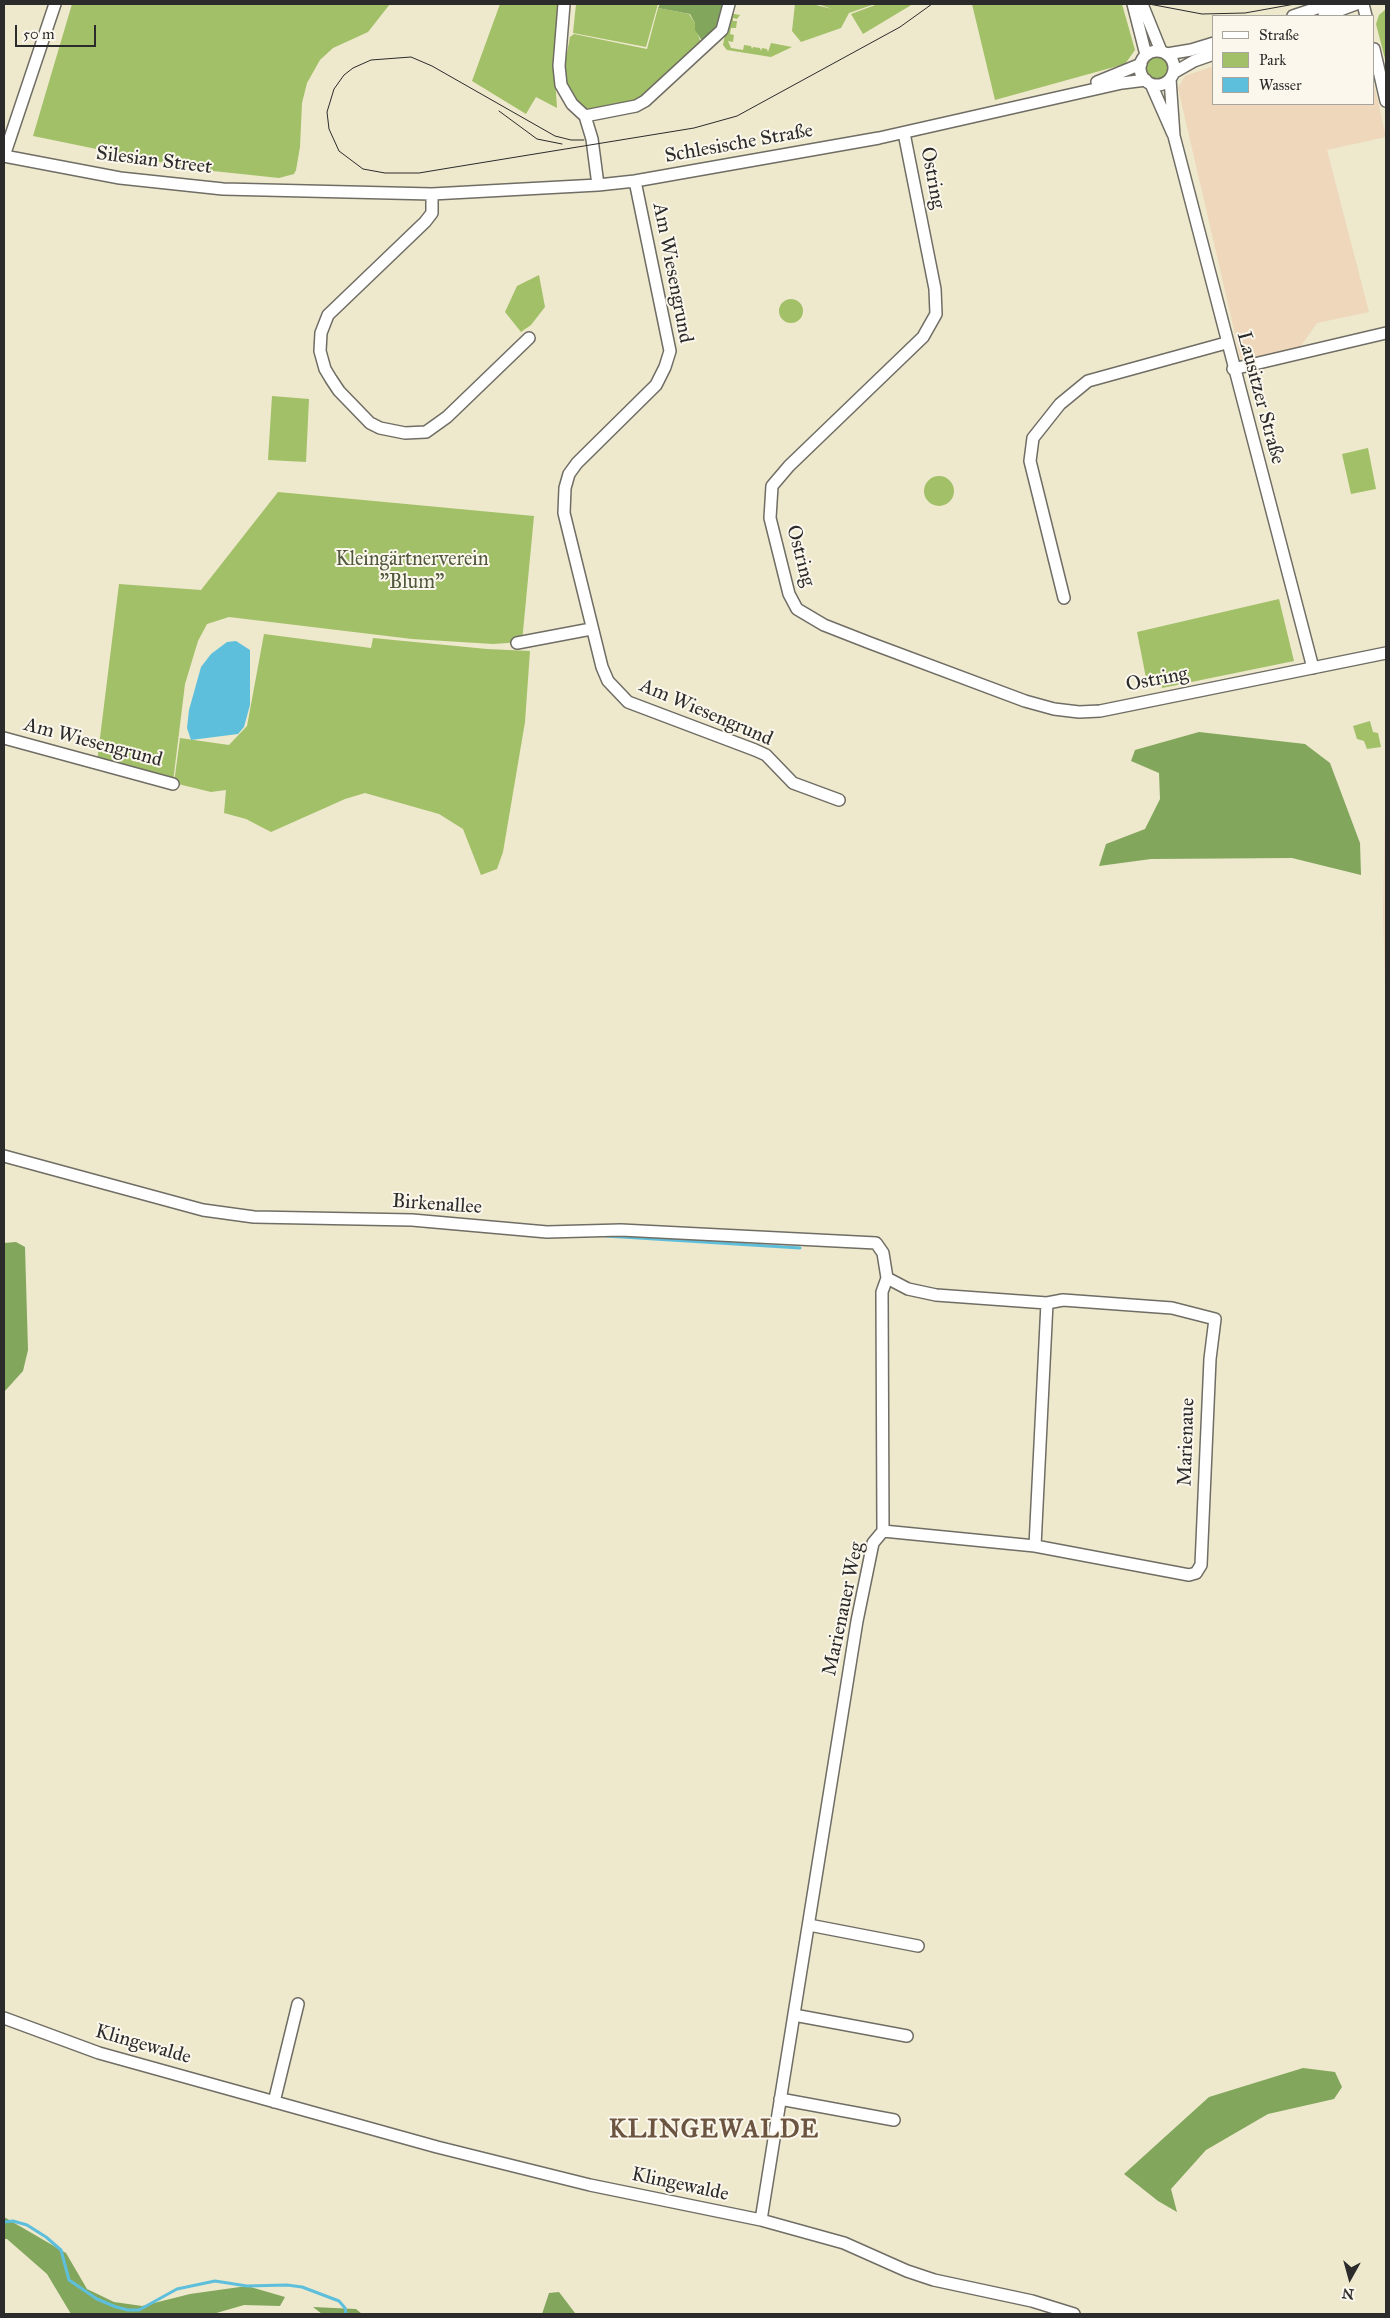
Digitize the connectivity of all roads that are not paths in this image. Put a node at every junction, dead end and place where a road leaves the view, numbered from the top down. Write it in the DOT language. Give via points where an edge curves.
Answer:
graph roads {
  1 [pos="55,4"];
  2 [pos="564,4"];
  3 [pos="729,4"];
  4 [pos="1133,4"];
  5 [pos="1142,4"];
  6 [pos="1347,4"];
  7 [pos="1356,4"];
  8 [pos="1296,15"];
  9 [pos="1327,15"];
  10 [pos="1212,44"];
  11 [pos="1164,53"];
  12 [pos="1375,53"];
  13 [pos="1212,55"];
  14 [pos="1143,59"];
  15 [pos="1172,76"];
  16 [pos="1148,82"];
  17 [pos="1049,99"];
  18 [pos="1386,100"];
  19 [pos="585,116"];
  20 [pos="904,133"];
  21 [pos="1174,136"];
  22 [pos="4,156"];
  23 [pos="635,181"];
  24 [pos="598,185"];
  25 [pos="432,194"];
  26 [pos="1386,333"];
  27 [pos="530,338"];
  28 [pos="1226,343"];
  29 [pos="1233,370"];
  30 [pos="1064,598"];
  31 [pos="591,629"];
  32 [pos="517,643"];
  33 [pos="1386,653"];
  34 [pos="1312,668"];
  35 [pos="4,738"];
  36 [pos="173,784"];
  37 [pos="839,800"];
  38 [pos="4,1156"];
  39 [pos="876,1243"];
  40 [pos="887,1278"];
  41 [pos="1047,1303"];
  42 [pos="883,1532"];
  43 [pos="1035,1546"];
  44 [pos="809,1925"];
  45 [pos="918,1946"];
  46 [pos="298,2004"];
  47 [pos="794,2015"];
  48 [pos="4,2018"];
  49 [pos="907,2036"];
  50 [pos="780,2099"];
  51 [pos="274,2102"];
  52 [pos="894,2120"];
  53 [pos="761,2220"];
  54 [pos="1074,2314"];
  1 -- 22 [label="street"];
  2 -- 19 [label="street" via="559,66 562,84 572,104"];
  3 -- 19 [label="street" via="722,30 645,101 636,106"];
  4 -- 14 [label="street"];
  5 -- 11 [label="street"];
  6 -- 8 [label="street"];
  7 -- 9 [label="street"];
  10 -- 11 [label="street"];
  11 -- 14 [label="street" via="1153,52"];
  11 -- 15 [label="street" via="1172,60"];
  12 -- 18 [label="street"];
  13 -- 15 [label="street" via="1194,61"];
  14 -- 16 [label="street" via="1141,74"];
  14 -- 17 [label="street, Schlesische Straße" via="1119,74"];
  15 -- 16 [label="street" via="1159,85"];
  15 -- 21 [label="street, Lausitzer Straße"];
  16 -- 17 [label="street, Schlesische Straße" via="1128,82"];
  16 -- 21 [label="street, Lausitzer Straße"];
  17 -- 20 [label="street, Schlesische Straße"];
  19 -- 24 [label="street" via="592,139"];
  20 -- 23 [label="street, Schlesische Straße"];
  20 -- 34 [label="street, Ostring" via="935,289 936,314 923,337 772,486 770,518 789,594 797,609 870,644 1025,701 1064,711 1100,711"];
  21 -- 28 [label="street, Lausitzer Straße"];
  22 -- 25 [label="street, Silesian Street" via="120,178 190,187"];
  23 -- 24 [label="street, Schlesische Straße"];
  23 -- 31 [label="street, Am Wiesengrund" via="670,351 656,385 576,463 565,488 564,513"];
  24 -- 25 [label="street, Schlesische Straße"];
  25 -- 27 [label="street" via="432,213 425,222 328,315 321,333 320,351 325,368 339,391 370,423 380,428 405,433 426,432"];
  26 -- 29 [label="street"];
  28 -- 29 [label="street, Lausitzer Straße"];
  28 -- 30 [label="street" via="1088,381 1060,404 1033,438 1030,461"];
  29 -- 34 [label="street, Lausitzer Straße"];
  31 -- 32 [label="street"];
  31 -- 37 [label="street, Am Wiesengrund" via="608,681 628,702 766,755 793,782"];
  33 -- 34 [label="street, Ostring"];
  35 -- 36 [label="street, Am Wiesengrund"];
  38 -- 39 [label="street, Birkenallee" via="203,1210 254,1217 412,1220 547,1232 621,1230"];
  39 -- 40 [label="street, Marienauer Weg" via="883,1253"];
  40 -- 41 [label="street, Marienaue" via="908,1288 936,1295"];
  40 -- 42 [label="street, Marienauer Weg" via="882,1292"];
  41 -- 43 [label="street"];
  41 -- 43 [label="street, Marienaue" via="1063,1300 1172,1308 1215,1319 1210,1359 1200,1569 1189,1574"];
  42 -- 43 [label="street, Marienaue"];
  42 -- 44 [label="street, Marienauer Weg" via="873,1543 857,1621"];
  44 -- 45 [label="street"];
  44 -- 47 [label="street, Marienauer Weg"];
  46 -- 51 [label="street"];
  47 -- 49 [label="street"];
  47 -- 50 [label="street, Marienauer Weg"];
  48 -- 51 [label="street, Klingewalde" via="99,2053"];
  50 -- 52 [label="street"];
  50 -- 53 [label="street, Marienauer Weg"];
  51 -- 53 [label="street, Klingewalde" via="499,2164"];
  53 -- 54 [label="street, Klingewalde" via="844,2243 934,2280 1032,2301"];
}
